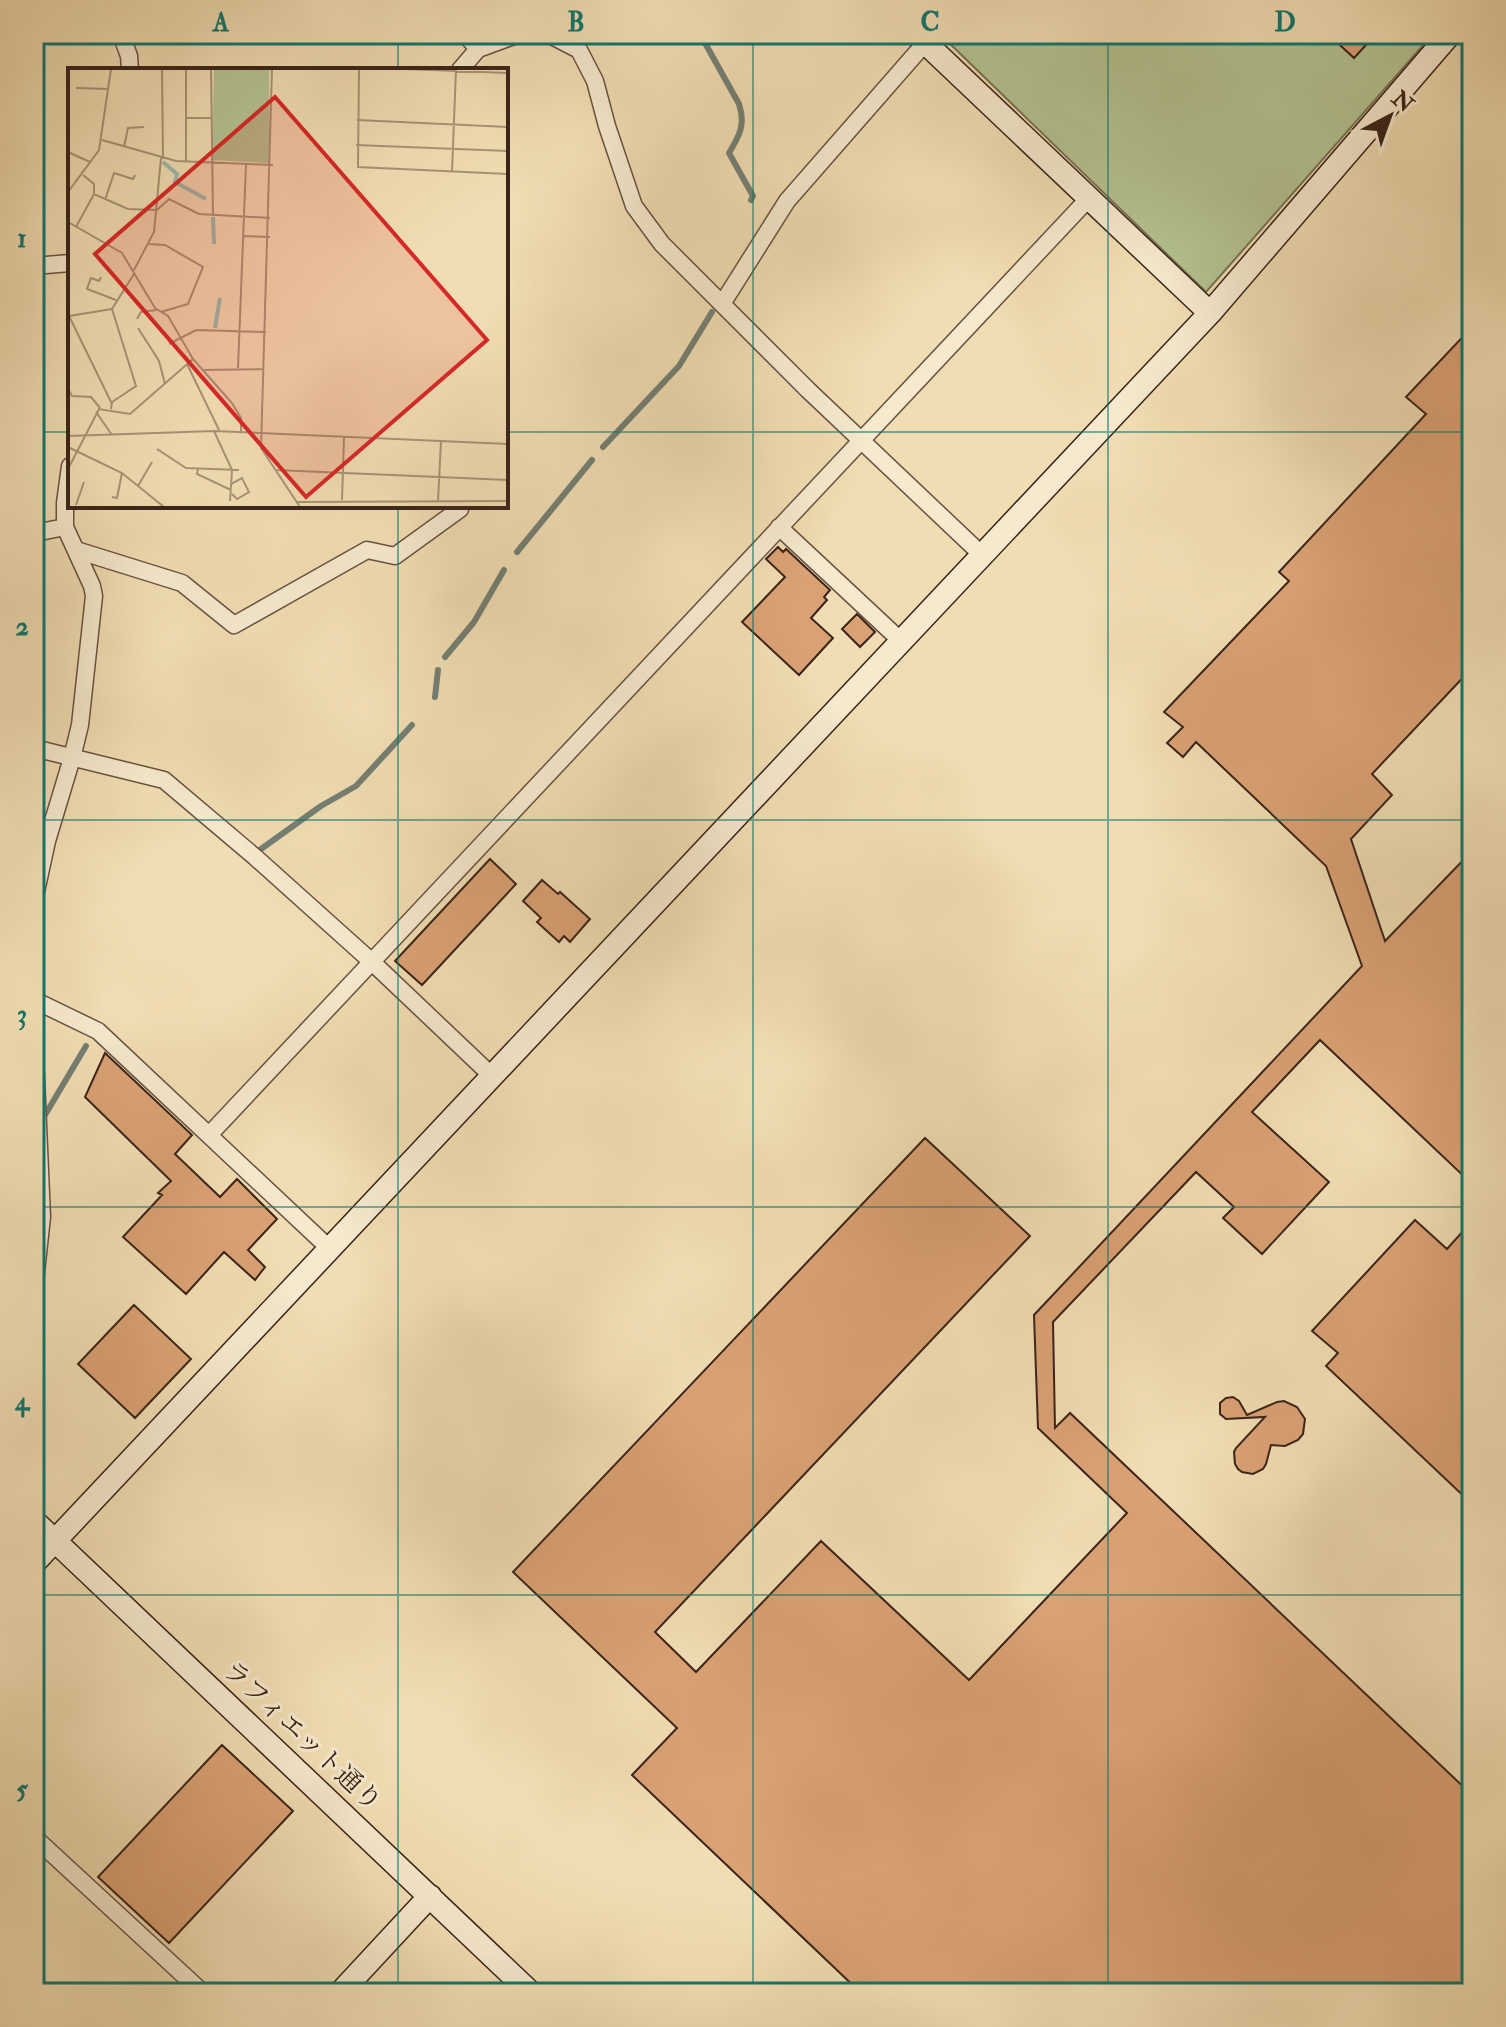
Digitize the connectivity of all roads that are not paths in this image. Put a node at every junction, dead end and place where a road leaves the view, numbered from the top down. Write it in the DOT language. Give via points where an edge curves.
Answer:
graph roads {
  1 [pos="121,34"];
  2 [pos="465,34"];
  3 [pos="519,34"];
  4 [pos="548,34"];
  5 [pos="1450,34"];
  6 [pos="925,37"];
  7 [pos="482,41"];
  8 [pos="130,68"];
  9 [pos="462,68"];
  10 [pos="1089,198"];
  11 [pos="68,263"];
  12 [pos="34,266"];
  13 [pos="722,304"];
  14 [pos="1210,313"];
  15 [pos="861,440"];
  16 [pos="68,481"];
  17 [pos="460,508"];
  18 [pos="65,527"];
  19 [pos="779,527"];
  20 [pos="34,530"];
  21 [pos="76,550"];
  22 [pos="981,554"];
  23 [pos="900,640"];
  24 [pos="34,748"];
  25 [pos="72,758"];
  26 [pos="34,901"];
  27 [pos="372,962"];
  28 [pos="34,1000"];
  29 [pos="34,1032"];
  30 [pos="492,1076"];
  31 [pos="210,1134"];
  32 [pos="330,1249"];
  33 [pos="34,1291"];
  34 [pos="34,1521"];
  35 [pos="56,1541"];
  36 [pos="34,1563"];
  37 [pos="34,1837"];
  38 [pos="430,1896"];
  39 [pos="203,1993"];
  40 [pos="340,1993"];
  41 [pos="531,1993"];
  1 -- 8 [label="street"];
  2 -- 7 [label="street"];
  3 -- 7 [label="street"];
  4 -- 13 [label="street" via="579,50 595,81 634,206 662,244"];
  5 -- 14 [label="street"];
  6 -- 10 [label="street"];
  6 -- 13 [label="street" via="787,201"];
  7 -- 9 [label="street"];
  10 -- 14 [label="street"];
  10 -- 15 [label="street"];
  11 -- 12 [label="street"];
  13 -- 15 [label="street"];
  14 -- 22 [label="street"];
  15 -- 19 [label="street"];
  15 -- 22 [label="street"];
  16 -- 18 [label="street"];
  17 -- 21 [label="street" via="395,556 367,550 234,625 182,583"];
  18 -- 20 [label="street"];
  18 -- 21 [label="street"];
  19 -- 23 [label="street"];
  19 -- 27 [label="street"];
  21 -- 25 [label="street" via="94,596"];
  22 -- 23 [label="street"];
  23 -- 30 [label="street"];
  24 -- 25 [label="street"];
  25 -- 26 [label="street"];
  25 -- 27 [label="street" via="164,780"];
  27 -- 30 [label="street"];
  27 -- 31 [label="street"];
  28 -- 31 [label="street" via="98,1031"];
  29 -- 33 [label="street" via="42,1217"];
  30 -- 32 [label="street"];
  31 -- 32 [label="street"];
  32 -- 35 [label="street"];
  34 -- 35 [label="street, ラフィエット通り"];
  35 -- 36 [label="street"];
  35 -- 38 [label="street, ラフィエット通り"];
  37 -- 39 [label="street"];
  38 -- 40 [label="street"];
  38 -- 41 [label="street, ラフィエット通り"];
}
